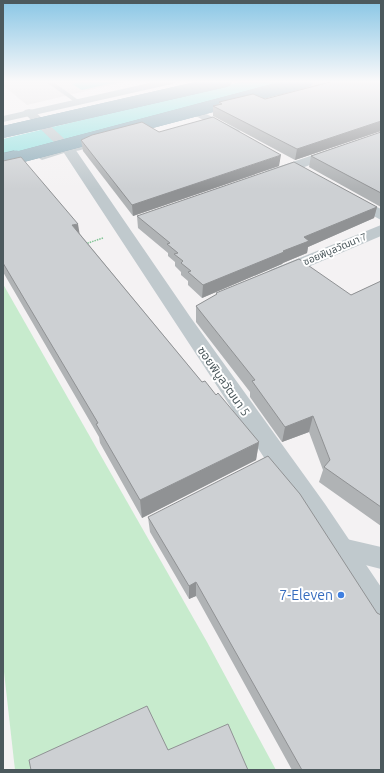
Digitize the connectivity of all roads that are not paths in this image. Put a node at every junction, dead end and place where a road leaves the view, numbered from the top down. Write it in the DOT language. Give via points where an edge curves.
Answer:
graph roads {
  1 [pos="34,117"];
  2 [pos="52,117"];
  3 [pos="65,117"];
  4 [pos="170,117"];
  5 [pos="187,117"];
  6 [pos="206,117"];
  7 [pos="3,131"];
  8 [pos="381,136"];
  9 [pos="245,139"];
  10 [pos="64,145"];
  11 [pos="280,158"];
  12 [pos="3,161"];
  13 [pos="293,166"];
  14 [pos="3,167"];
  15 [pos="307,174"];
  16 [pos="257,179"];
  17 [pos="340,192"];
  18 [pos="381,215"];
  19 [pos="381,230"];
  20 [pos="260,281"];
  21 [pos="338,548"];
  22 [pos="381,558"];
  23 [pos="381,614"];
  1 -- 10 [label="street, ซอยพิบูลวัฒนา 5"];
  2 -- 7 [label="highway, bridge"];
  3 -- 7 [label="highway, bridge"];
  4 -- 12 [label="highway, bridge"];
  5 -- 10 [label="street"];
  6 -- 9 [label="street"];
  8 -- 13 [label="street"];
  10 -- 14 [label="street"];
  10 -- 21 [label="street, ซอยพิบูลวัฒนา 5" via="120,229 187,312 270,461"];
  11 -- 13 [label="street"];
  13 -- 15 [label="street"];
  13 -- 16 [label="street"];
  17 -- 18 [label="street"];
  19 -- 20 [label="street, ซอยพิบูลวัฒนา 7"];
  21 -- 22 [label="street"];
  21 -- 23 [label="street, ซอยพิบูลวัฒนา 5"];
}
